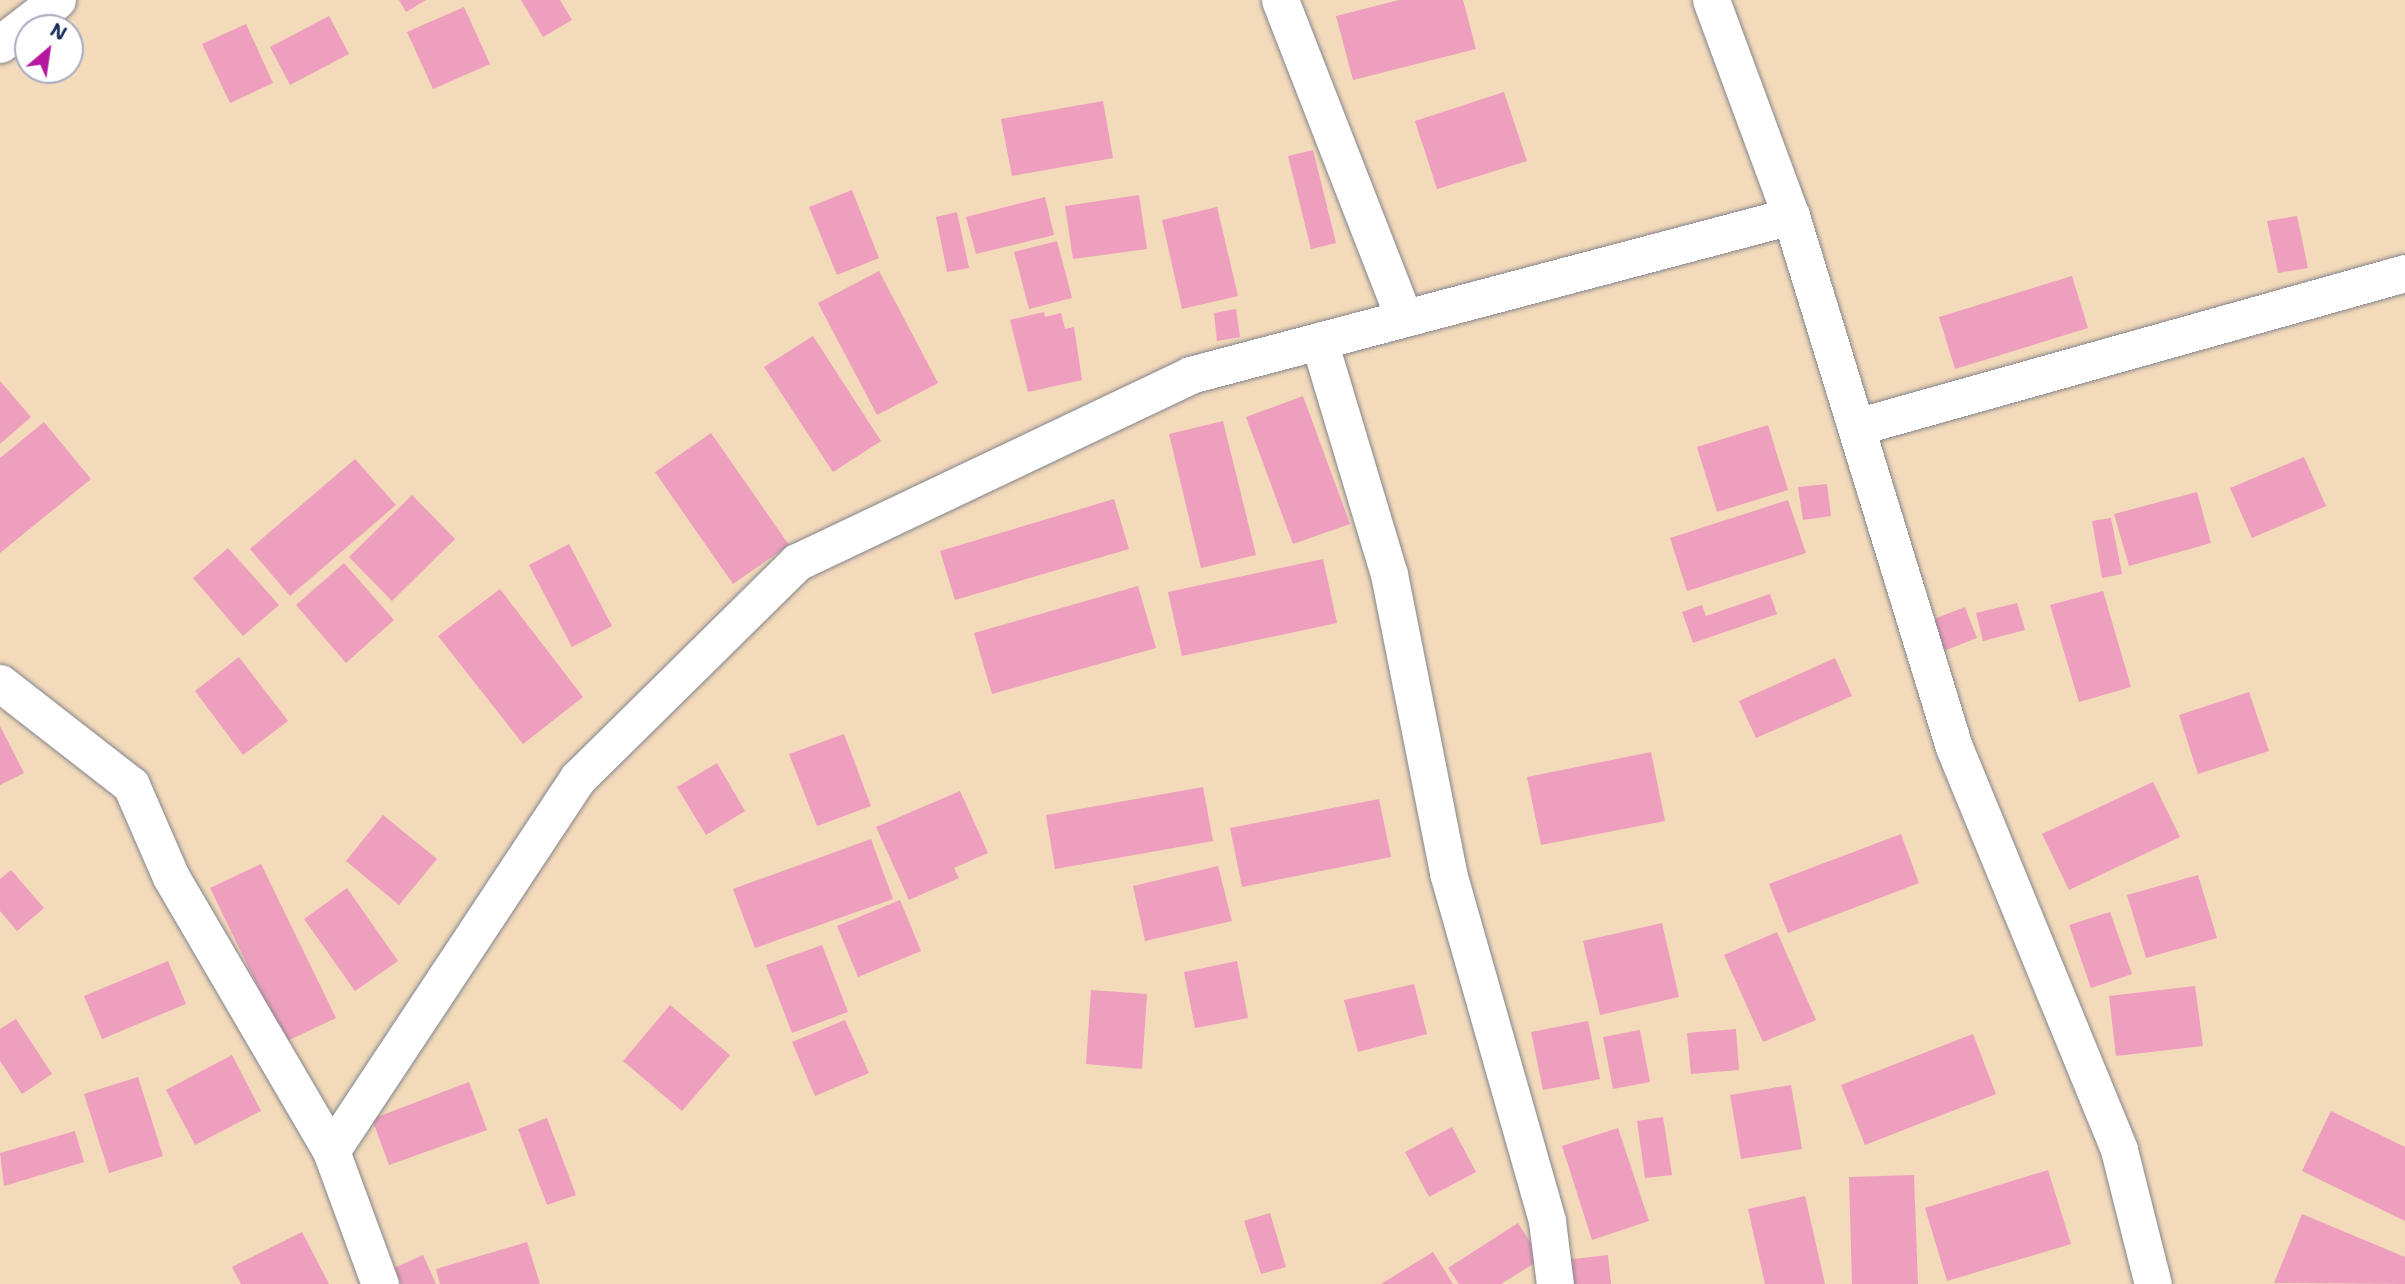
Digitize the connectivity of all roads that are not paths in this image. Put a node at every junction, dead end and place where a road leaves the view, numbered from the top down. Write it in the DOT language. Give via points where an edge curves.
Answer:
graph roads {
  1 [pos="57,0"];
  2 [pos="1280,0"];
  3 [pos="1710,0"];
  4 [pos="0,44"];
  5 [pos="1791,216"];
  6 [pos="2405,273"];
  7 [pos="1404,318"];
  8 [pos="1319,341"];
  9 [pos="1856,427"];
  10 [pos="0,683"];
  11 [pos="331,1151"];
  12 [pos="2146,1282"];
  13 [pos="380,1284"];
  14 [pos="1555,1284"];
  1 -- 4 [label="street"];
  2 -- 7 [label="street"];
  3 -- 5 [label="street"];
  5 -- 7 [label="street"];
  5 -- 9 [label="street"];
  6 -- 9 [label="street"];
  7 -- 8 [label="street"];
  8 -- 11 [label="street" via="1190,375 797,562 578,778"];
  8 -- 14 [label="street" via="1389,574 1448,873 1547,1221"];
  9 -- 12 [label="street" via="1954,747 2119,1150"];
  10 -- 11 [label="street" via="131,785 171,877"];
  11 -- 13 [label="street"];
}
